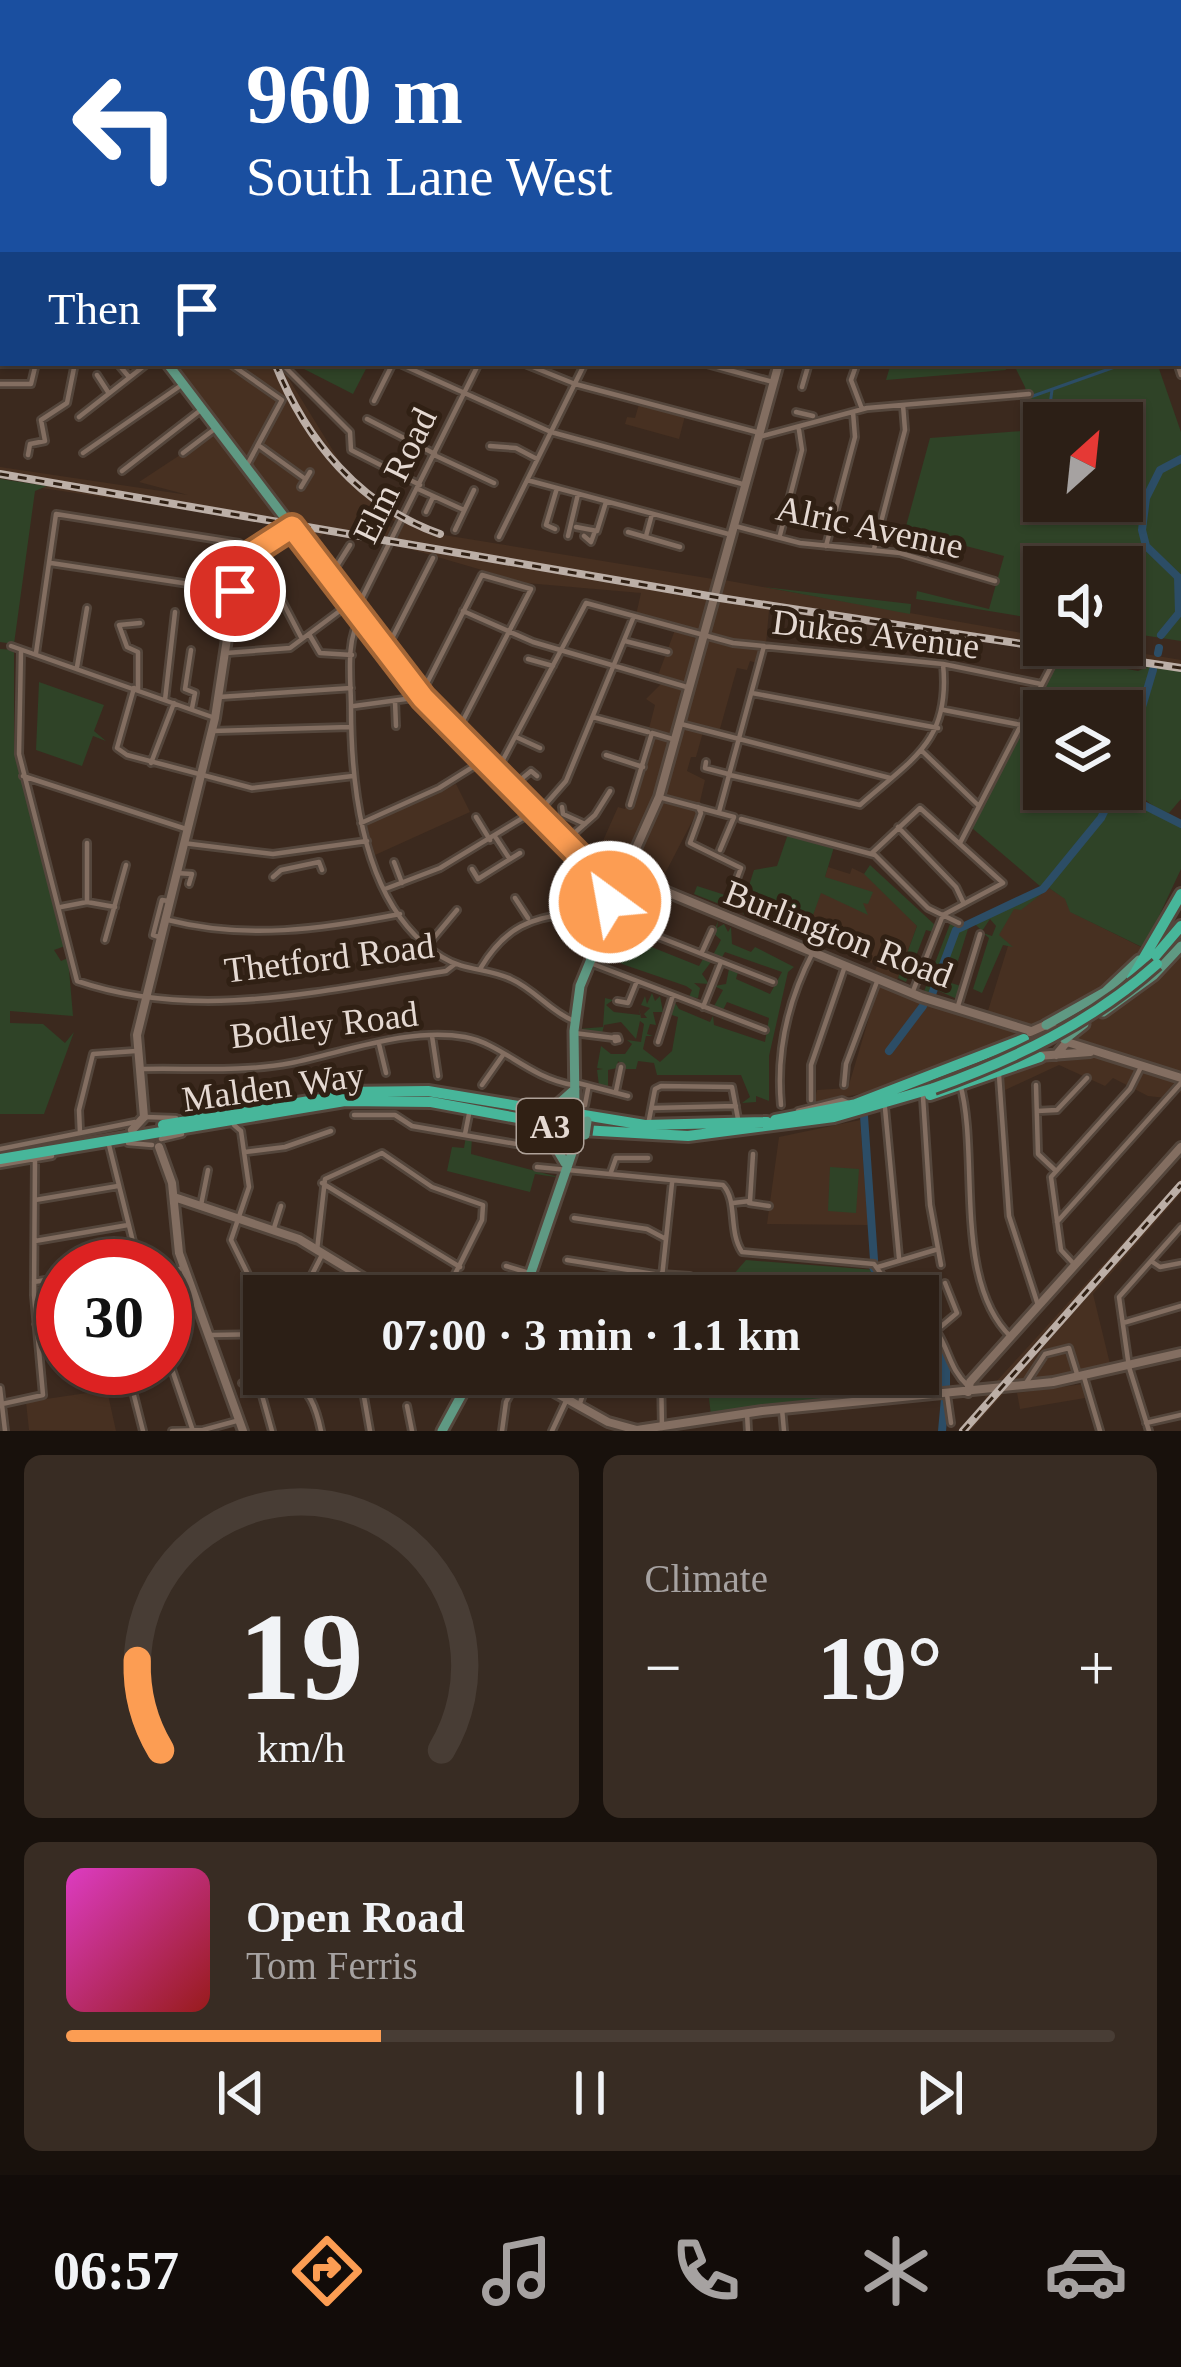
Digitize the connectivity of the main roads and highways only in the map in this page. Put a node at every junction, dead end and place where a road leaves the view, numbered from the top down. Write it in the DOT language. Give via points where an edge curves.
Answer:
graph roads {
  1 [pos="168,366"];
  2 [pos="1181,880"];
  3 [pos="1181,894"];
  4 [pos="1164,918"];
  5 [pos="1181,926"];
  6 [pos="1181,935"];
  7 [pos="1181,946"];
  8 [pos="1152,960"];
  9 [pos="1025,1034"];
  10 [pos="1045,1034"];
  11 [pos="1065,1040"];
  12 [pos="1040,1057"];
  13 [pos="933,1085"];
  14 [pos="580,1087"];
  15 [pos="332,1096"];
  16 [pos="346,1101"];
  17 [pos="851,1103"];
  18 [pos="550,1110"];
  19 [pos="583,1112"];
  20 [pos="834,1117"];
  21 [pos="768,1125"];
  22 [pos="135,1133"];
  23 [pos="549,1134"];
  24 [pos="581,1138"];
  25 [pos="0,1156"];
  26 [pos="567,1168"];
  27 [pos="532,1275"];
  28 [pos="462,1395"];
  29 [pos="442,1431"];
  1 -- 14 [label="main road" via="419,694 616,884 574,1020"];
  2 -- 4 [label="highway"];
  3 -- 4 [label="main road"];
  3 -- 8 [label="highway"];
  4 -- 10 [label="main road" via="1125,975"];
  5 -- 8 [label="highway, A3"];
  6 -- 8 [label="highway, A3"];
  7 -- 11 [label="main road"];
  8 -- 10 [label="highway, A3, bridge"];
  8 -- 10 [label="highway, A3, bridge" via="1097,1010"];
  9 -- 17 [label="highway, A3"];
  10 -- 13 [label="highway, Malden Way / A3, bridge"];
  12 -- 20 [label="highway, A3"];
  13 -- 17 [label="highway, Malden Way / A3"];
  13 -- 20 [label="highway, Malden Way / A3"];
  14 -- 18 [label="main road"];
  14 -- 19 [label="main road"];
  15 -- 18 [label="highway" via="400,1088"];
  15 -- 21 [label="highway, Malden Way / A3" via="432,1096 637,1129"];
  15 -- 22 [label="highway, Malden Way / A3" via="158,1139"];
  16 -- 21 [label="highway, Malden Way / A3" via="431,1102 636,1135"];
  16 -- 22 [label="highway, Malden Way / A3"];
  16 -- 23 [label="highway" via="469,1114"];
  17 -- 21 [label="highway, Malden Way / A3"];
  18 -- 19 [label="main road"];
  18 -- 23 [label="main road, bridge"];
  19 -- 21 [label="highway" via="646,1124"];
  19 -- 24 [label="main road, bridge"];
  20 -- 21 [label="highway, Malden Way / A3"];
  21 -- 24 [label="highway" via="694,1141"];
  22 -- 25 [label="highway, Malden Way / A3"];
  23 -- 24 [label="main road"];
  23 -- 26 [label="main road"];
  24 -- 26 [label="main road"];
  26 -- 27 [label="main road"];
  28 -- 29 [label="main road"];
}
